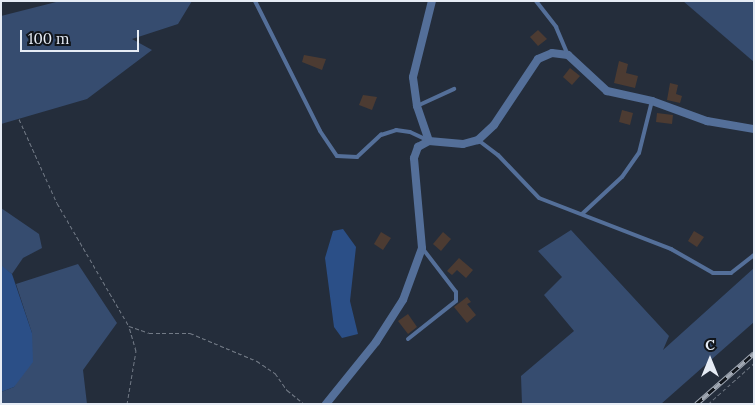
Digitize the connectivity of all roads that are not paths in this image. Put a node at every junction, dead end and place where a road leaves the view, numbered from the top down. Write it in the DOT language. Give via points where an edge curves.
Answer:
graph roads {
  1 [pos="255,1"];
  2 [pos="432,1"];
  3 [pos="536,1"];
  4 [pos="568,55"];
  5 [pos="454,88"];
  6 [pos="652,101"];
  7 [pos="417,106"];
  8 [pos="754,129"];
  9 [pos="478,140"];
  10 [pos="429,141"];
  11 [pos="582,214"];
  12 [pos="422,248"];
  13 [pos="754,255"];
  14 [pos="408,339"];
  15 [pos="326,404"];
  1 -- 10 [label="lane" via="320,131 337,156 357,157 381,135 396,130 410,132"];
  2 -- 7 [label="street" via="413,77"];
  3 -- 4 [label="lane" via="556,27"];
  4 -- 6 [label="street" via="608,91"];
  4 -- 9 [label="street" via="552,53 538,59 494,125"];
  5 -- 7 [label="lane"];
  6 -- 8 [label="street" via="707,121"];
  6 -- 11 [label="lane" via="639,152 622,177"];
  7 -- 10 [label="street"];
  9 -- 10 [label="street" via="463,144"];
  9 -- 11 [label="lane" via="498,155 539,198"];
  10 -- 12 [label="street" via="418,147 414,158"];
  11 -- 13 [label="lane" via="671,249 713,273 730,273"];
  12 -- 14 [label="lane" via="456,292 456,301"];
  12 -- 15 [label="street" via="404,300 376,342"];
}
